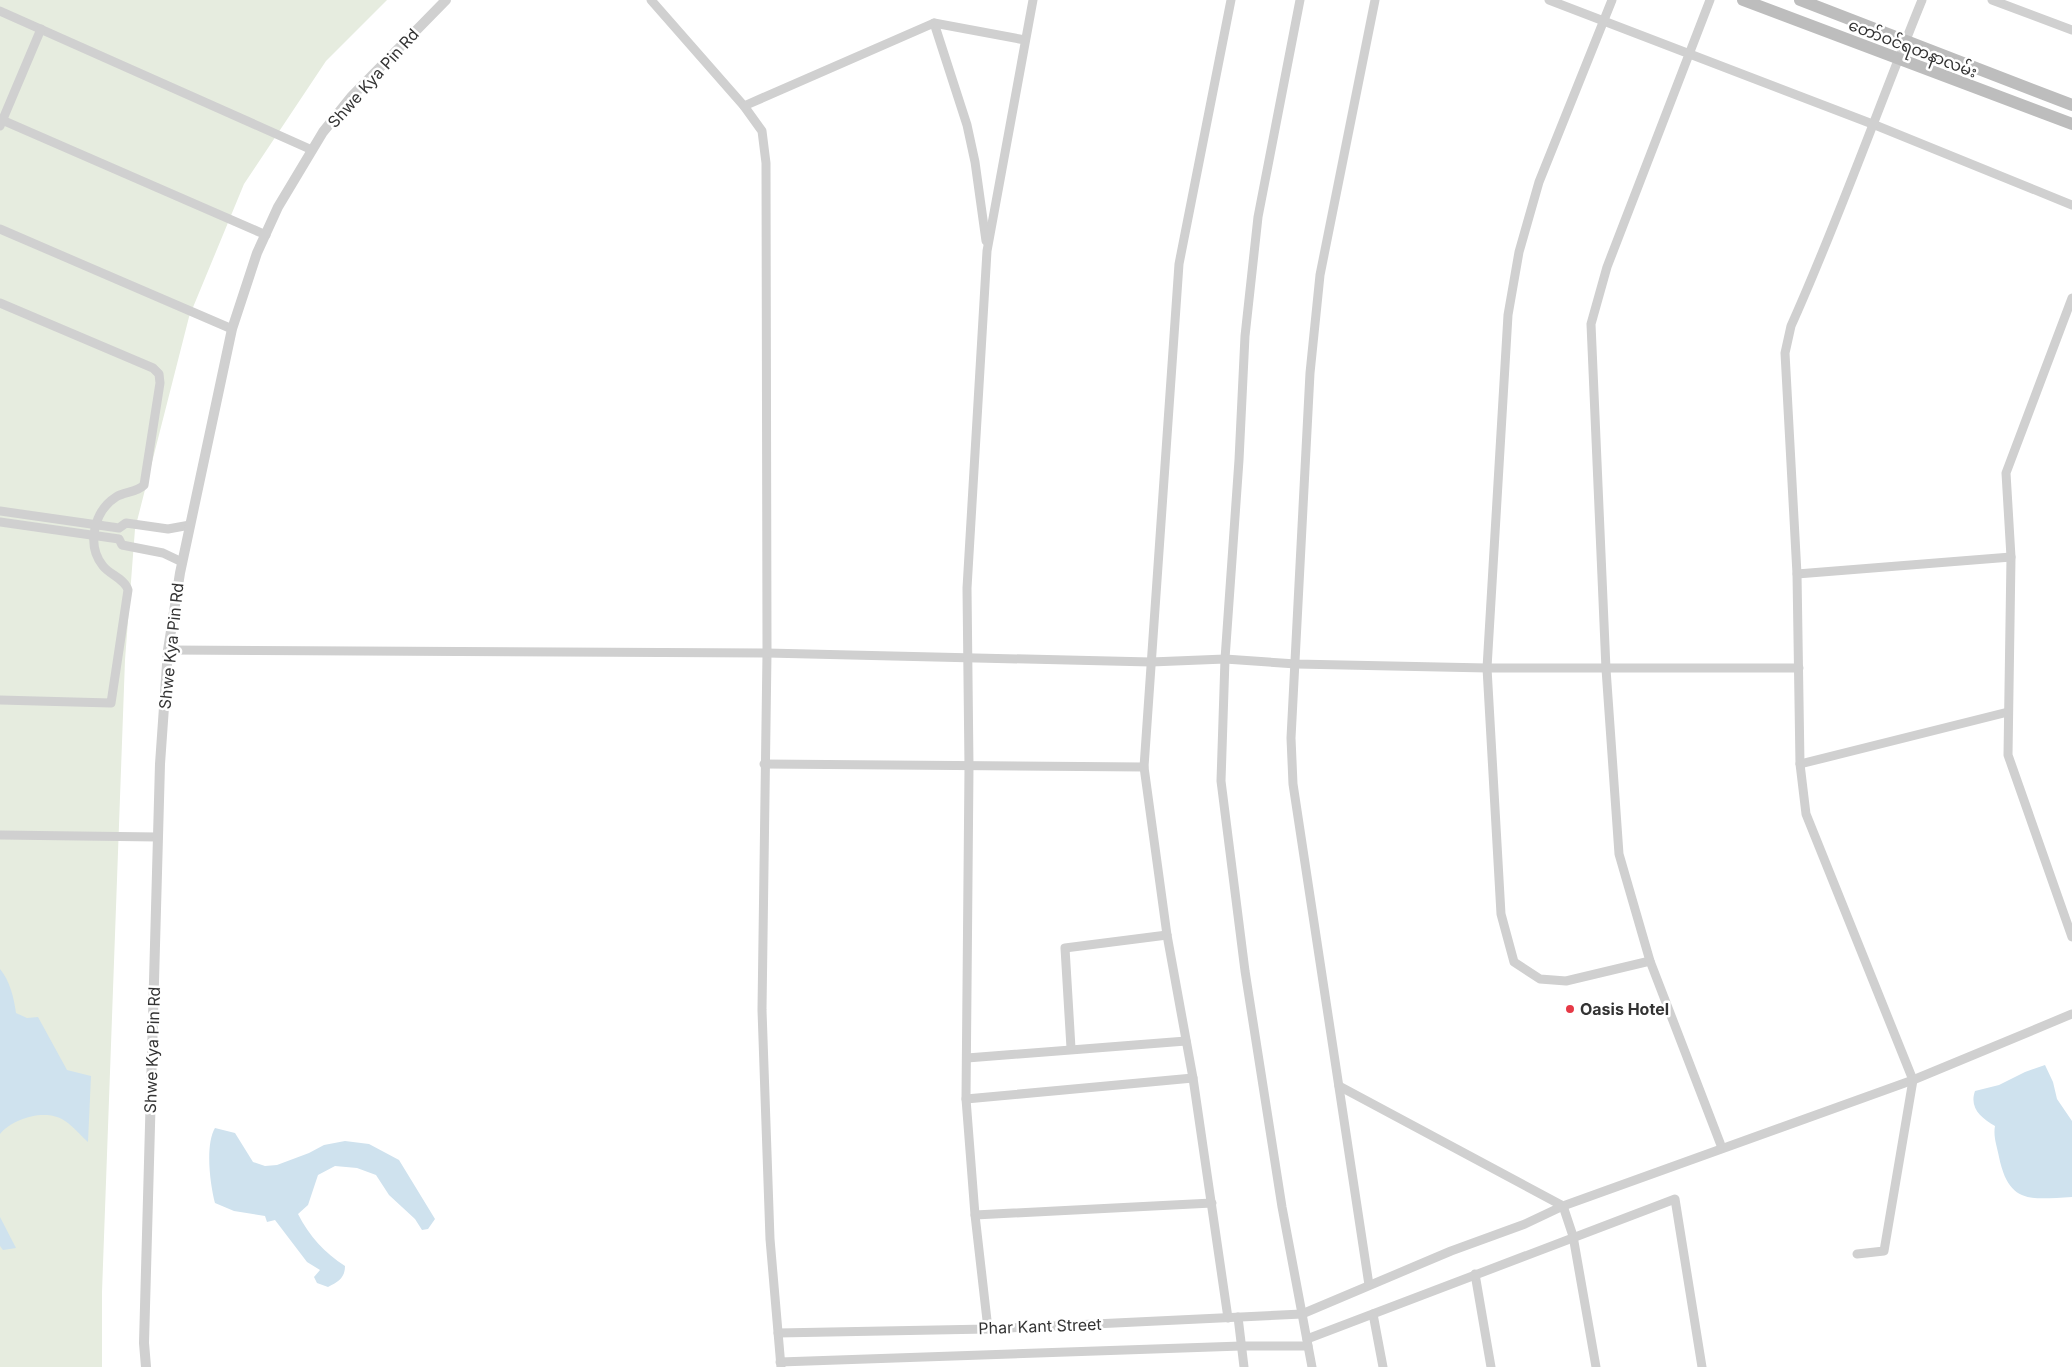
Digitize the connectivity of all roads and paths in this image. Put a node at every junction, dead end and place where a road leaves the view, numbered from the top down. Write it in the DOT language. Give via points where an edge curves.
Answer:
graph roads {
  1 [pos="446,0"];
  2 [pos="651,0"];
  3 [pos="1033,0"];
  4 [pos="1231,0"];
  5 [pos="1300,0"];
  6 [pos="1375,0"];
  7 [pos="1550,0"];
  8 [pos="1612,0"];
  9 [pos="1710,0"];
  10 [pos="1743,0"];
  11 [pos="1800,0"];
  12 [pos="1922,0"];
  13 [pos="1992,0"];
  14 [pos="0,11"];
  15 [pos="1604,21"];
  16 [pos="934,23"];
  17 [pos="41,29"];
  18 [pos="2072,30"];
  19 [pos="1025,40"];
  20 [pos="1905,41"];
  21 [pos="1688,54"];
  22 [pos="1897,60"];
  23 [pos="744,106"];
  24 [pos="2072,106"];
  25 [pos="1,122"];
  26 [pos="2072,124"];
  27 [pos="1875,125"];
  28 [pos="312,150"];
  29 [pos="2072,205"];
  30 [pos="0,229"];
  31 [pos="266,235"];
  32 [pos="987,251"];
  33 [pos="2072,298"];
  34 [pos="0,303"];
  35 [pos="232,329"];
  36 [pos="0,511"];
  37 [pos="0,522"];
  38 [pos="96,525"];
  39 [pos="190,525"];
  40 [pos="94,536"];
  41 [pos="2011,558"];
  42 [pos="182,562"];
  43 [pos="1797,574"];
  44 [pos="168,650"];
  45 [pos="767,653"];
  46 [pos="968,658"];
  47 [pos="1225,659"];
  48 [pos="1151,662"];
  49 [pos="1296,664"];
  50 [pos="1487,668"];
  51 [pos="1799,668"];
  52 [pos="1606,669"];
  53 [pos="0,700"];
  54 [pos="2008,712"];
  55 [pos="764,764"];
  56 [pos="1800,764"];
  57 [pos="969,767"];
  58 [pos="1144,767"];
  59 [pos="0,835"];
  60 [pos="158,837"];
  61 [pos="1167,935"];
  62 [pos="2072,937"];
  63 [pos="1650,961"];
  64 [pos="2072,1014"];
  65 [pos="1186,1041"];
  66 [pos="1071,1048"];
  67 [pos="967,1058"];
  68 [pos="1193,1078"];
  69 [pos="1913,1080"];
  70 [pos="1339,1086"];
  71 [pos="966,1099"];
  72 [pos="1722,1148"];
  73 [pos="1212,1203"];
  74 [pos="1562,1206"];
  75 [pos="975,1215"];
  76 [pos="1573,1236"];
  77 [pos="1857,1254"];
  78 [pos="1475,1274"];
  79 [pos="1369,1284"];
  80 [pos="1302,1314"];
  81 [pos="1373,1314"];
  82 [pos="1238,1317"];
  83 [pos="1228,1318"];
  84 [pos="988,1329"];
  85 [pos="778,1333"];
  86 [pos="1307,1342"];
  87 [pos="1241,1346"];
  88 [pos="780,1364"];
  89 [pos="146,1367"];
  90 [pos="1244,1367"];
  91 [pos="1312,1367"];
  92 [pos="1383,1367"];
  93 [pos="1491,1367"];
  94 [pos="1596,1367"];
  95 [pos="1702,1367"];
  1 -- 28 [label="street, Shwe Kya Pin Rd" via="352,96"];
  2 -- 23 [label="street"];
  3 -- 19 [label="street"];
  4 -- 48 [label="street" via="1179,264"];
  5 -- 47 [label="street" via="1258,217 1245,336"];
  6 -- 49 [label="street" via="1320,275 1310,373"];
  7 -- 15 [label="street"];
  8 -- 15 [label="street"];
  9 -- 21 [label="street"];
  10 -- 22 [label="main road, တော်ဝင်ရတနာလမ်း"];
  11 -- 20 [label="main road, တော်ဝင်ရတနာလမ်း"];
  12 -- 20 [label="street"];
  13 -- 18 [label="street"];
  14 -- 17 [label="street"];
  15 -- 21 [label="street"];
  15 -- 50 [label="street" via="1540,182 1519,252 1508,325"];
  16 -- 19 [label="street"];
  16 -- 23 [label="street"];
  16 -- 32 [label="street" via="969,134"];
  17 -- 25 [label="street"];
  17 -- 28 [label="street"];
  19 -- 32 [label="street"];
  20 -- 22 [label="street"];
  20 -- 24 [label="main road, တော်ဝင်ရတနာလမ်း"];
  21 -- 27 [label="street"];
  21 -- 52 [label="street" via="1607,268 1591,324"];
  22 -- 26 [label="main road, တော်ဝင်ရတနာလမ်း"];
  22 -- 27 [label="street"];
  23 -- 45 [label="street" via="762,131 766,163"];
  25 -- 31 [label="street"];
  27 -- 29 [label="street"];
  27 -- 43 [label="street" via="1791,326 1785,353"];
  28 -- 31 [label="street, Shwe Kya Pin Rd" via="278,207"];
  30 -- 35 [label="street"];
  31 -- 35 [label="street, Shwe Kya Pin Rd" via="244,288"];
  32 -- 46 [label="street" via="967,588"];
  33 -- 41 [label="street" via="2006,473"];
  34 -- 38 [label="street" via="153,368 159,374 144,485 109,502"];
  35 -- 39 [label="street, Shwe Kya Pin Rd"];
  36 -- 38 [label="street"];
  37 -- 40 [label="street"];
  38 -- 39 [label="street" via="119,528 126,523 168,529"];
  38 -- 40 [label="street"];
  39 -- 42 [label="street, Shwe Kya Pin Rd"];
  40 -- 42 [label="street" via="118,539 122,545 163,553"];
  40 -- 53 [label="street" via="103,566 127,584 128,590 112,703"];
  41 -- 43 [label="street"];
  41 -- 54 [label="street"];
  42 -- 44 [label="street, Shwe Kya Pin Rd"];
  43 -- 51 [label="street"];
  44 -- 45 [label="street"];
  44 -- 60 [label="street, Shwe Kya Pin Rd"];
  45 -- 46 [label="street"];
  45 -- 55 [label="street"];
  46 -- 48 [label="street"];
  46 -- 57 [label="street"];
  47 -- 48 [label="street"];
  47 -- 49 [label="street"];
  47 -- 80 [label="street" via="1221,781 1229,859 1282,1207"];
  48 -- 58 [label="street"];
  49 -- 50 [label="street"];
  49 -- 70 [label="street" via="1291,738 1293,784"];
  50 -- 52 [label="street"];
  50 -- 63 [label="street" via="1501,914 1514,962 1540,979 1566,982"];
  51 -- 52 [label="street"];
  51 -- 56 [label="street"];
  52 -- 63 [label="street" via="1619,854"];
  54 -- 56 [label="street"];
  54 -- 62 [label="street" via="2008,755"];
  55 -- 57 [label="street"];
  55 -- 85 [label="street" via="762,1010 770,1239"];
  56 -- 69 [label="street" via="1806,814"];
  57 -- 58 [label="street"];
  57 -- 67 [label="street"];
  58 -- 61 [label="street"];
  59 -- 60 [label="street"];
  60 -- 89 [label="street, Shwe Kya Pin Rd" via="144,1343"];
  61 -- 65 [label="street"];
  61 -- 66 [label="street" via="1065,948"];
  63 -- 72 [label="street"];
  64 -- 69 [label="street"];
  65 -- 66 [label="street"];
  65 -- 68 [label="street"];
  66 -- 67 [label="street"];
  67 -- 71 [label="street"];
  68 -- 71 [label="street"];
  68 -- 73 [label="street"];
  69 -- 72 [label="street"];
  69 -- 77 [label="street" via="1884,1250"];
  70 -- 74 [label="street"];
  70 -- 79 [label="street"];
  71 -- 75 [label="street"];
  72 -- 74 [label="street"];
  73 -- 75 [label="street"];
  73 -- 83 [label="street"];
  74 -- 76 [label="street"];
  74 -- 79 [label="street" via="1525,1224"];
  75 -- 84 [label="street"];
  76 -- 78 [label="street"];
  76 -- 94 [label="street"];
  76 -- 95 [label="street" via="1675,1199"];
  78 -- 81 [label="street"];
  78 -- 93 [label="street"];
  79 -- 80 [label="street"];
  80 -- 82 [label="street, Phar Kant Street"];
  80 -- 86 [label="street"];
  81 -- 86 [label="street"];
  81 -- 92 [label="street"];
  82 -- 83 [label="street, Phar Kant Street"];
  82 -- 87 [label="street"];
  83 -- 84 [label="street, Phar Kant Street"];
  84 -- 85 [label="street, Phar Kant Street"];
  85 -- 88 [label="street"];
  86 -- 87 [label="street"];
  86 -- 91 [label="street"];
  87 -- 88 [label="street"];
  87 -- 90 [label="street"];
}
